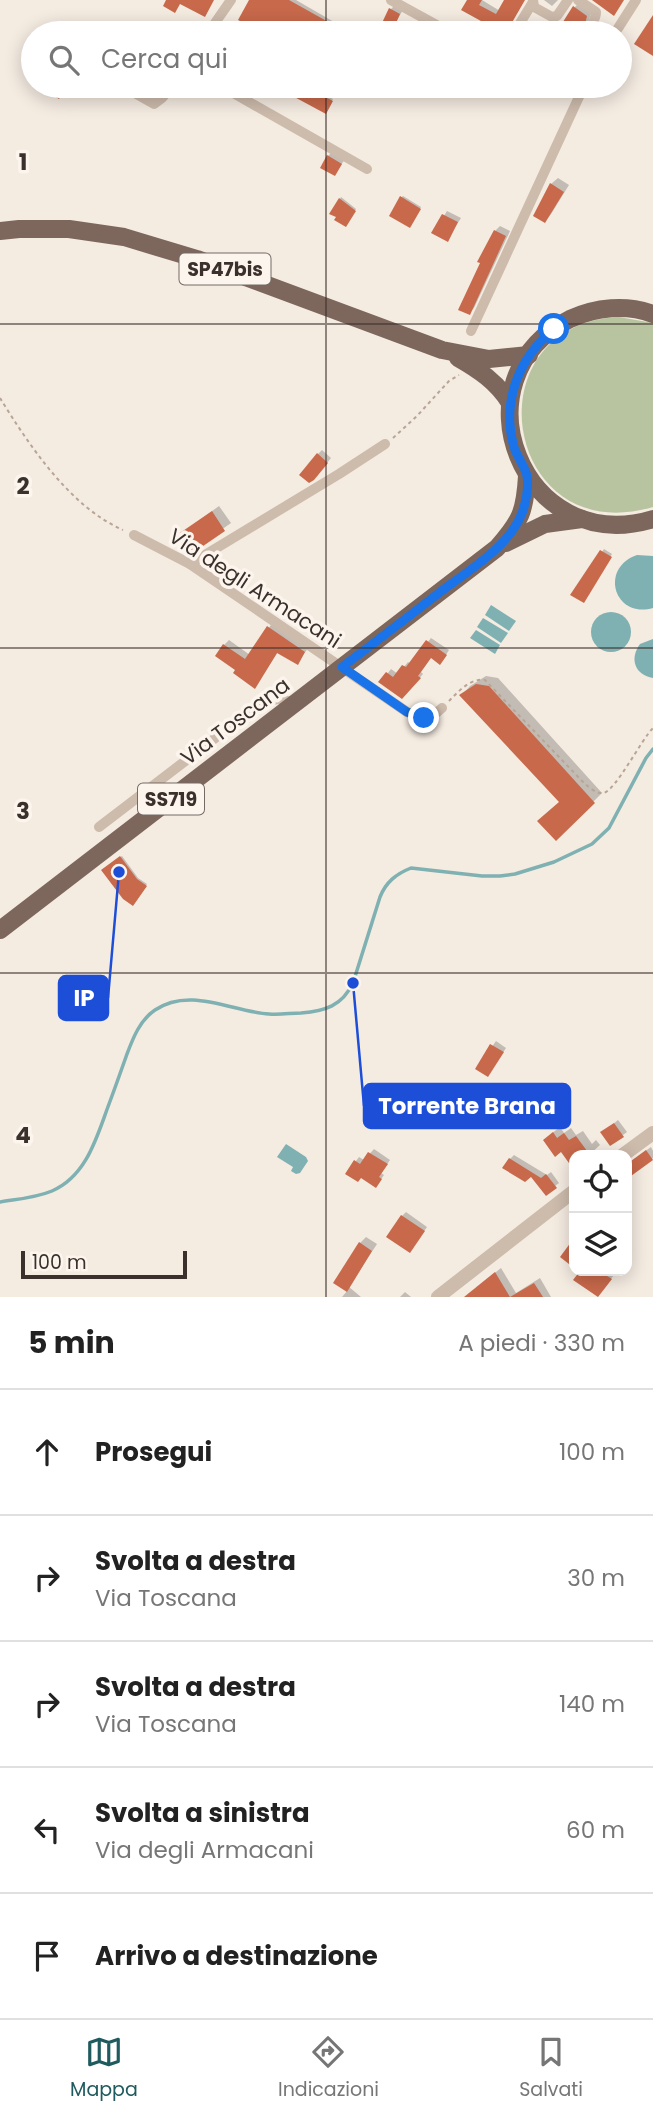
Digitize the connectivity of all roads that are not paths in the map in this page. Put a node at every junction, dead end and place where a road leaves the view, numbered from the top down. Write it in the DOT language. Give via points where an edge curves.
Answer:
graph roads {
  1 [pos="231,0"];
  2 [pos="391,0"];
  3 [pos="568,0"];
  4 [pos="578,0"];
  5 [pos="636,0"];
  6 [pos="533,1"];
  7 [pos="216,21"];
  8 [pos="429,21"];
  9 [pos="521,21"];
  10 [pos="594,21"];
  11 [pos="623,21"];
  12 [pos="143,98"];
  13 [pos="162,98"];
  14 [pos="241,98"];
  15 [pos="578,98"];
  16 [pos="366,169"];
  17 [pos="0,231"];
  18 [pos="653,314"];
  19 [pos="471,331"];
  20 [pos="442,350"];
  21 [pos="529,355"];
  22 [pos="510,403"];
  23 [pos="386,444"];
  24 [pos="527,476"];
  25 [pos="582,519"];
  26 [pos="653,519"];
  27 [pos="134,535"];
  28 [pos="497,548"];
  29 [pos="190,564"];
  30 [pos="342,667"];
  31 [pos="297,703"];
  32 [pos="442,708"];
  33 [pos="99,827"];
  34 [pos="0,930"];
  35 [pos="653,1133"];
  36 [pos="630,1150"];
  37 [pos="569,1195"];
  38 [pos="448,1294"];
  1 -- 7 [label="street"];
  2 -- 8 [label="street"];
  3 -- 6 [label="street" via="552,17 534,7"];
  4 -- 10 [label="street" via="596,12"];
  5 -- 11 [label="street"];
  6 -- 9 [label="street"];
  12 -- 13 [label="street" via="154,104"];
  14 -- 16 [label="street"];
  15 -- 19 [label="street"];
  17 -- 20 [label="main road, SP47bis" via="69,229 134,240"];
  18 -- 21 [label="main road, SS719" via="624,308 587,312 554,329"];
  20 -- 21 [label="main road, SP47bis" via="489,359"];
  20 -- 22 [label="main road, SP47bis" via="491,379"];
  21 -- 22 [label="main road, SS719"];
  22 -- 24 [label="main road, SS719" via="514,449"];
  23 -- 29 [label="street"];
  24 -- 25 [label="main road, SS719" via="551,502"];
  24 -- 28 [label="main road, Via Toscana / SS719" via="523,511"];
  25 -- 26 [label="main road, SS719" via="618,525"];
  25 -- 28 [label="main road, Via Toscana / SS719" via="545,524"];
  27 -- 29 [label="street, Via degli Armacani"];
  28 -- 30 [label="main road, Via Toscana / SS719"];
  29 -- 30 [label="street, Via degli Armacani"];
  30 -- 31 [label="main road, Via Toscana / SS719"];
  30 -- 32 [label="street, Via degli Armacani" via="416,716 430,717"];
  31 -- 33 [label="street" via="271,699 256,706"];
  31 -- 34 [label="main road, Via Toscana / SS719"];
  35 -- 36 [label="street"];
  37 -- 38 [label="street"];
}
